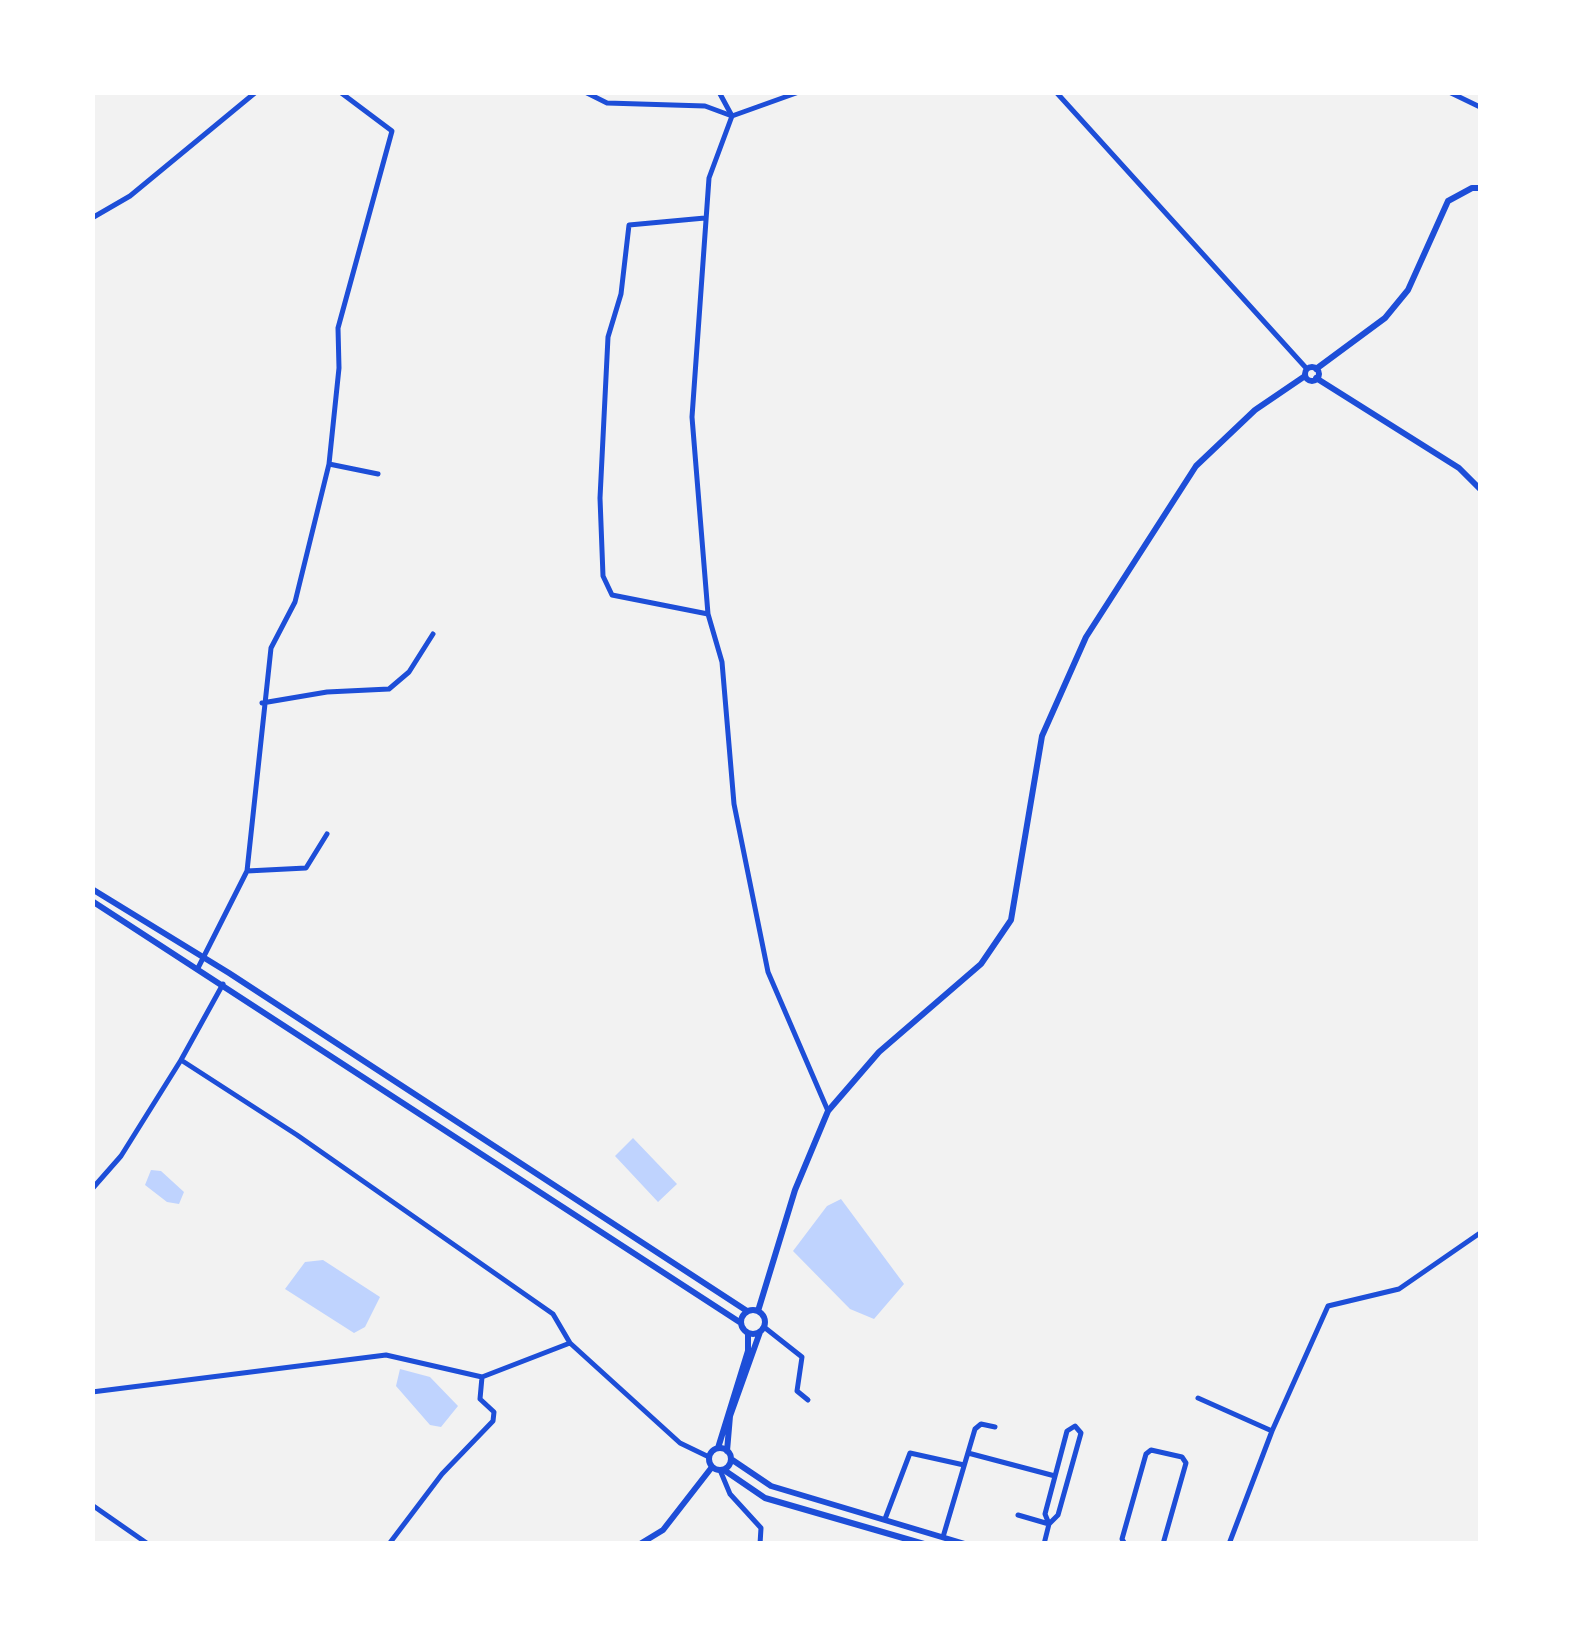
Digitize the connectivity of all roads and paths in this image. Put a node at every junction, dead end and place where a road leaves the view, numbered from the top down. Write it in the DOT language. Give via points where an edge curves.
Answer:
graph roads {
  1 [pos="256,92"];
  2 [pos="340,92"];
  3 [pos="585,92"];
  4 [pos="718,92"];
  5 [pos="799,92"];
  6 [pos="1056,92"];
  7 [pos="1449,92"];
  8 [pos="1480,107"];
  9 [pos="732,116"];
  10 [pos="1480,188"];
  11 [pos="92,218"];
  12 [pos="705,218"];
  13 [pos="1316,369"];
  14 [pos="1306,373"];
  15 [pos="1316,378"];
  16 [pos="329,464"];
  17 [pos="378,474"];
  18 [pos="1480,488"];
  19 [pos="708,614"];
  20 [pos="433,634"];
  21 [pos="262,703"];
  22 [pos="328,834"];
  23 [pos="246,871"];
  24 [pos="92,889"];
  25 [pos="92,901"];
  26 [pos="204,957"];
  27 [pos="198,968"];
  28 [pos="223,984"];
  29 [pos="181,1060"];
  30 [pos="414,1096"];
  31 [pos="408,1105"];
  32 [pos="828,1112"];
  33 [pos="92,1189"];
  34 [pos="1480,1233"];
  35 [pos="758,1311"];
  36 [pos="748,1312"];
  37 [pos="741,1322"];
  38 [pos="762,1330"];
  39 [pos="748,1333"];
  40 [pos="570,1344"];
  41 [pos="482,1377"];
  42 [pos="92,1392"];
  43 [pos="1198,1398"];
  44 [pos="808,1400"];
  45 [pos="995,1426"];
  46 [pos="1272,1432"];
  47 [pos="718,1448"];
  48 [pos="968,1453"];
  49 [pos="729,1455"];
  50 [pos="709,1457"];
  51 [pos="964,1465"];
  52 [pos="712,1467"];
  53 [pos="722,1470"];
  54 [pos="1055,1476"];
  55 [pos="92,1505"];
  56 [pos="1018,1515"];
  57 [pos="885,1519"];
  58 [pos="1048,1524"];
  59 [pos="943,1537"];
  60 [pos="148,1544"];
  61 [pos="390,1544"];
  62 [pos="640,1544"];
  63 [pos="760,1544"];
  64 [pos="924,1544"];
  65 [pos="965,1544"];
  66 [pos="1044,1544"];
  67 [pos="1125,1544"];
  68 [pos="1163,1544"];
  69 [pos="1230,1544"];
  1 -- 11 [label="street" via="130,196"];
  2 -- 16 [label="street" via="392,131 338,328"];
  3 -- 9 [label="street" via="607,103 705,106"];
  4 -- 9 [label="street"];
  5 -- 9 [label="street"];
  6 -- 14 [label="street"];
  7 -- 8 [label="street"];
  9 -- 12 [label="street" via="709,178"];
  10 -- 13 [label="main road" via="1448,201 1408,290 1385,318"];
  12 -- 19 [label="street" via="692,418"];
  12 -- 19 [label="street" via="628,225 621,294 608,337 600,498 602,576 612,595"];
  13 -- 14 [label="main road"];
  13 -- 15 [label="main road"];
  14 -- 15 [label="main road"];
  14 -- 32 [label="main road" via="1196,466 1086,637 1042,736 1011,920 1002,936 981,964 880,1052"];
  15 -- 18 [label="main road"];
  16 -- 17 [label="street"];
  16 -- 21 [label="street" via="296,602 271,648"];
  19 -- 32 [label="street" via="722,662 734,804 768,972"];
  20 -- 21 [label="street" via="389,689"];
  21 -- 23 [label="street"];
  22 -- 23 [label="street" via="306,868"];
  23 -- 26 [label="street"];
  24 -- 26 [label="main road"];
  25 -- 27 [label="main road"];
  26 -- 27 [label="street"];
  26 -- 30 [label="main road"];
  27 -- 28 [label="main road"];
  28 -- 29 [label="street"];
  28 -- 31 [label="main road"];
  29 -- 33 [label="street" via="121,1156"];
  29 -- 40 [label="street" via="552,1314"];
  30 -- 31 [label="main road"];
  30 -- 36 [label="main road"];
  31 -- 37 [label="main road"];
  32 -- 35 [label="main road" via="795,1190"];
  34 -- 46 [label="street" via="1398,1289 1328,1306"];
  35 -- 36 [label="main road"];
  35 -- 38 [label="main road"];
  36 -- 37 [label="main road"];
  37 -- 39 [label="main road"];
  38 -- 39 [label="main road"];
  38 -- 44 [label="street" via="800,1353 797,1392"];
  38 -- 49 [label="main road" via="730,1416"];
  39 -- 47 [label="main road"];
  40 -- 41 [label="street"];
  40 -- 50 [label="street" via="680,1443"];
  41 -- 42 [label="street" via="386,1355"];
  41 -- 61 [label="street" via="480,1399 494,1412 492,1420"];
  43 -- 46 [label="street"];
  45 -- 48 [label="street" via="977,1426"];
  46 -- 69 [label="street"];
  47 -- 49 [label="main road"];
  47 -- 50 [label="main road"];
  48 -- 51 [label="street"];
  48 -- 54 [label="street"];
  49 -- 53 [label="main road"];
  49 -- 57 [label="main road" via="772,1486"];
  50 -- 52 [label="main road"];
  51 -- 57 [label="street" via="910,1453"];
  51 -- 59 [label="street"];
  52 -- 53 [label="main road"];
  52 -- 62 [label="main road" via="664,1530"];
  53 -- 63 [label="street" via="730,1494 760,1528"];
  53 -- 64 [label="main road" via="765,1498"];
  54 -- 58 [label="street" via="1044,1514"];
  54 -- 58 [label="street" via="1067,1431 1075,1426 1082,1434 1058,1516"];
  55 -- 60 [label="street"];
  56 -- 58 [label="street"];
  57 -- 59 [label="main road"];
  58 -- 66 [label="street"];
  59 -- 65 [label="main road"];
  67 -- 68 [label="street" via="1151,1450 1186,1463"];
}
